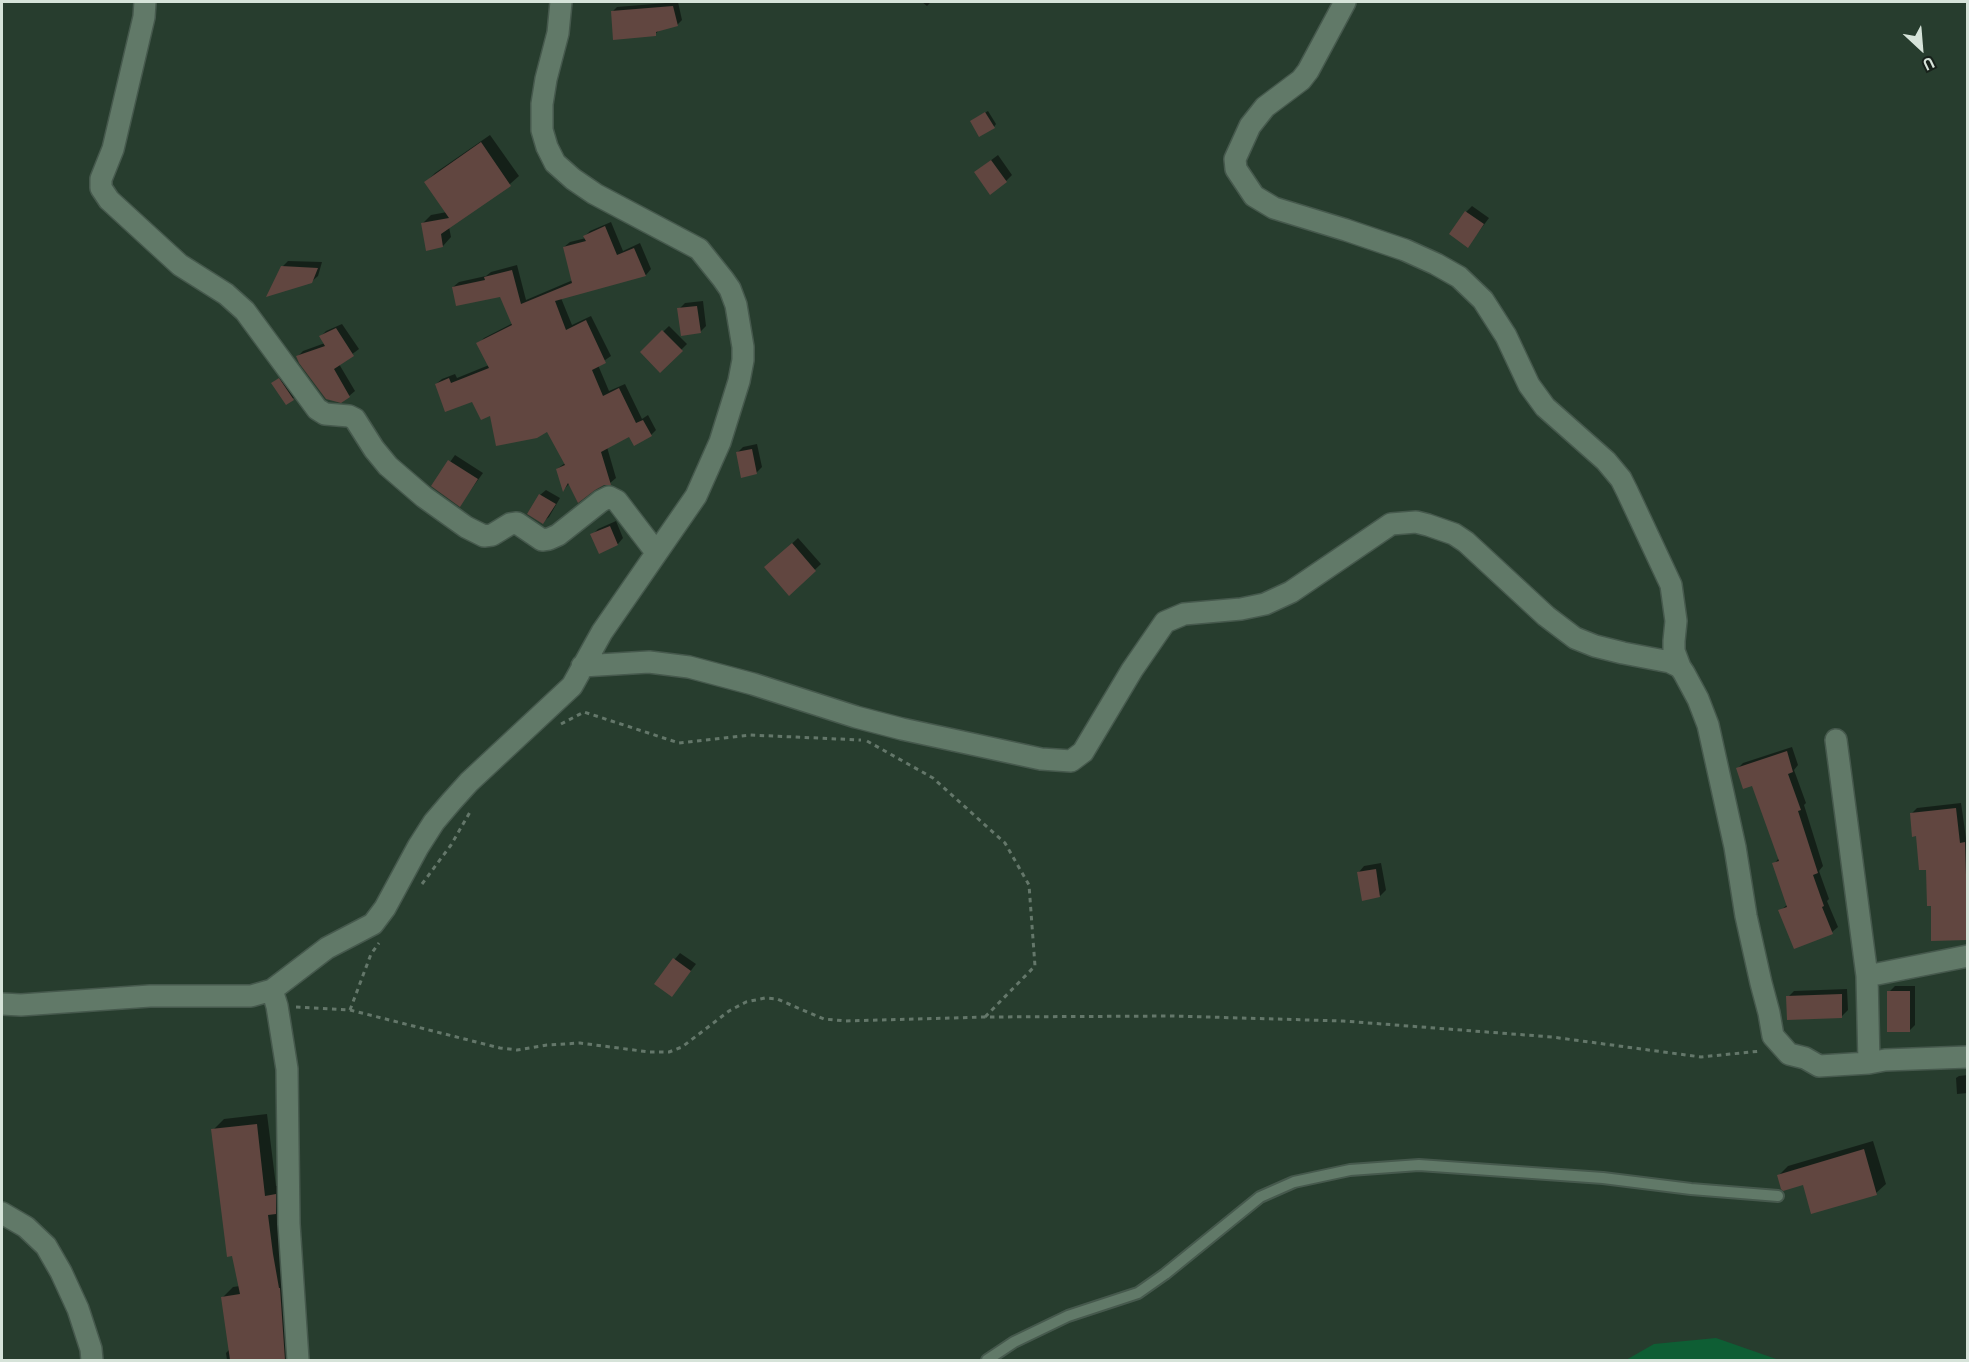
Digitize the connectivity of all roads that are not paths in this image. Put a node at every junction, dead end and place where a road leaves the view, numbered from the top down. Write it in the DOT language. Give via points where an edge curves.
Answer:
graph roads {
  1 [pos="145,2"];
  2 [pos="561,2"];
  3 [pos="1345,2"];
  4 [pos="656,552"];
  5 [pos="582,666"];
  6 [pos="1680,667"];
  7 [pos="1836,740"];
  8 [pos="1968,956"];
  9 [pos="1867,976"];
  10 [pos="274,998"];
  11 [pos="2,1004"];
  12 [pos="1968,1057"];
  13 [pos="1869,1063"];
  14 [pos="1778,1196"];
  15 [pos="2,1213"];
  16 [pos="92,1360"];
  17 [pos="298,1360"];
  18 [pos="987,1360"];
  1 -- 4 [label="street" via="113,149 101,179 101,188 109,200 180,265 245,311 317,409 355,419 388,466 466,527 484,536 517,523 542,540 549,539 609,497 617,501"];
  2 -- 4 [label="street" via="542,104 543,130 555,163 595,194 699,249 730,290 741,332 743,360 720,442 696,496"];
  3 -- 6 [label="street" via="1301,80 1265,107 1250,126 1235,159 1236,169 1254,196 1265,204 1386,243 1436,264 1459,277 1483,300 1545,407 1621,479 1671,585 1676,621 1674,651"];
  4 -- 5 [label="street"];
  5 -- 6 [label="street" via="649,662 689,667 902,729 1041,759 1071,761 1083,752 1165,622 1184,614 1265,604 1291,592 1384,528 1416,522 1466,542 1545,616 1575,638"];
  5 -- 10 [label="street" via="572,686 469,782 440,815 373,924 327,948"];
  6 -- 13 [label="street" via="1694,689 1708,725 1773,1036 1789,1054 1819,1066"];
  7 -- 9 [label="street"];
  8 -- 9 [label="street"];
  9 -- 13 [label="street"];
  10 -- 11 [label="street" via="150,996"];
  10 -- 17 [label="street" via="287,1069 289,1224"];
  12 -- 13 [label="street"];
  14 -- 18 [label="lane" via="1419,1164 1350,1170 1294,1182 1260,1197 1138,1293 1068,1316"];
  15 -- 16 [label="street" via="26,1227 46,1246 78,1309"];
}
